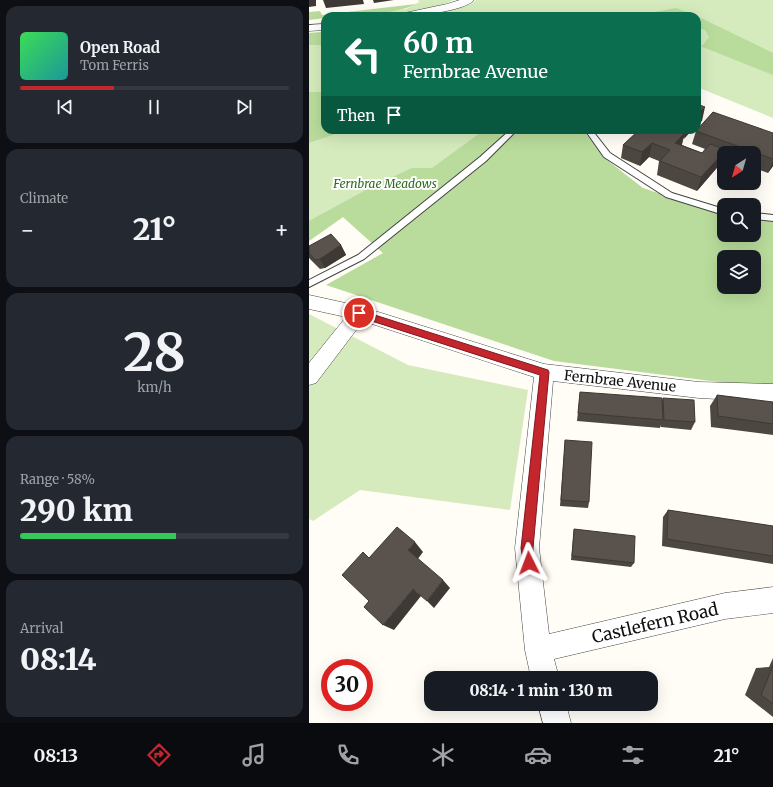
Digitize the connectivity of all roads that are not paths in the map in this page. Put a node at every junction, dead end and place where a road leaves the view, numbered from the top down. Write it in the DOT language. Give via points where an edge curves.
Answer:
graph roads {
  1 [pos="469,0"];
  2 [pos="424,12"];
  3 [pos="321,26"];
  4 [pos="309,28"];
  5 [pos="510,134"];
  6 [pos="591,134"];
  7 [pos="717,210"];
  8 [pos="761,217"];
  9 [pos="773,218"];
  10 [pos="309,284"];
  11 [pos="309,302"];
  12 [pos="359,313"];
  13 [pos="545,372"];
  14 [pos="309,377"];
  15 [pos="773,393"];
  16 [pos="773,600"];
  17 [pos="538,650"];
  18 [pos="543,671"];
  19 [pos="554,711"];
  20 [pos="557,723"];
  1 -- 2 [label="street"];
  3 -- 4 [label="street"];
  5 -- 10 [label="lane" via="483,159 361,257"];
  6 -- 7 [label="lane" via="607,155 669,195"];
  8 -- 9 [label="lane"];
  11 -- 12 [label="street, Fernbrae Avenue"];
  12 -- 13 [label="street, Fernbrae Avenue"];
  12 -- 14 [label="street"];
  13 -- 15 [label="street, Fernbrae Avenue" via="699,390"];
  13 -- 17 [label="street" via="527,548"];
  16 -- 17 [label="street, Castlefern Road" via="725,606"];
  17 -- 18 [label="street"];
  19 -- 20 [label="street"];
}
